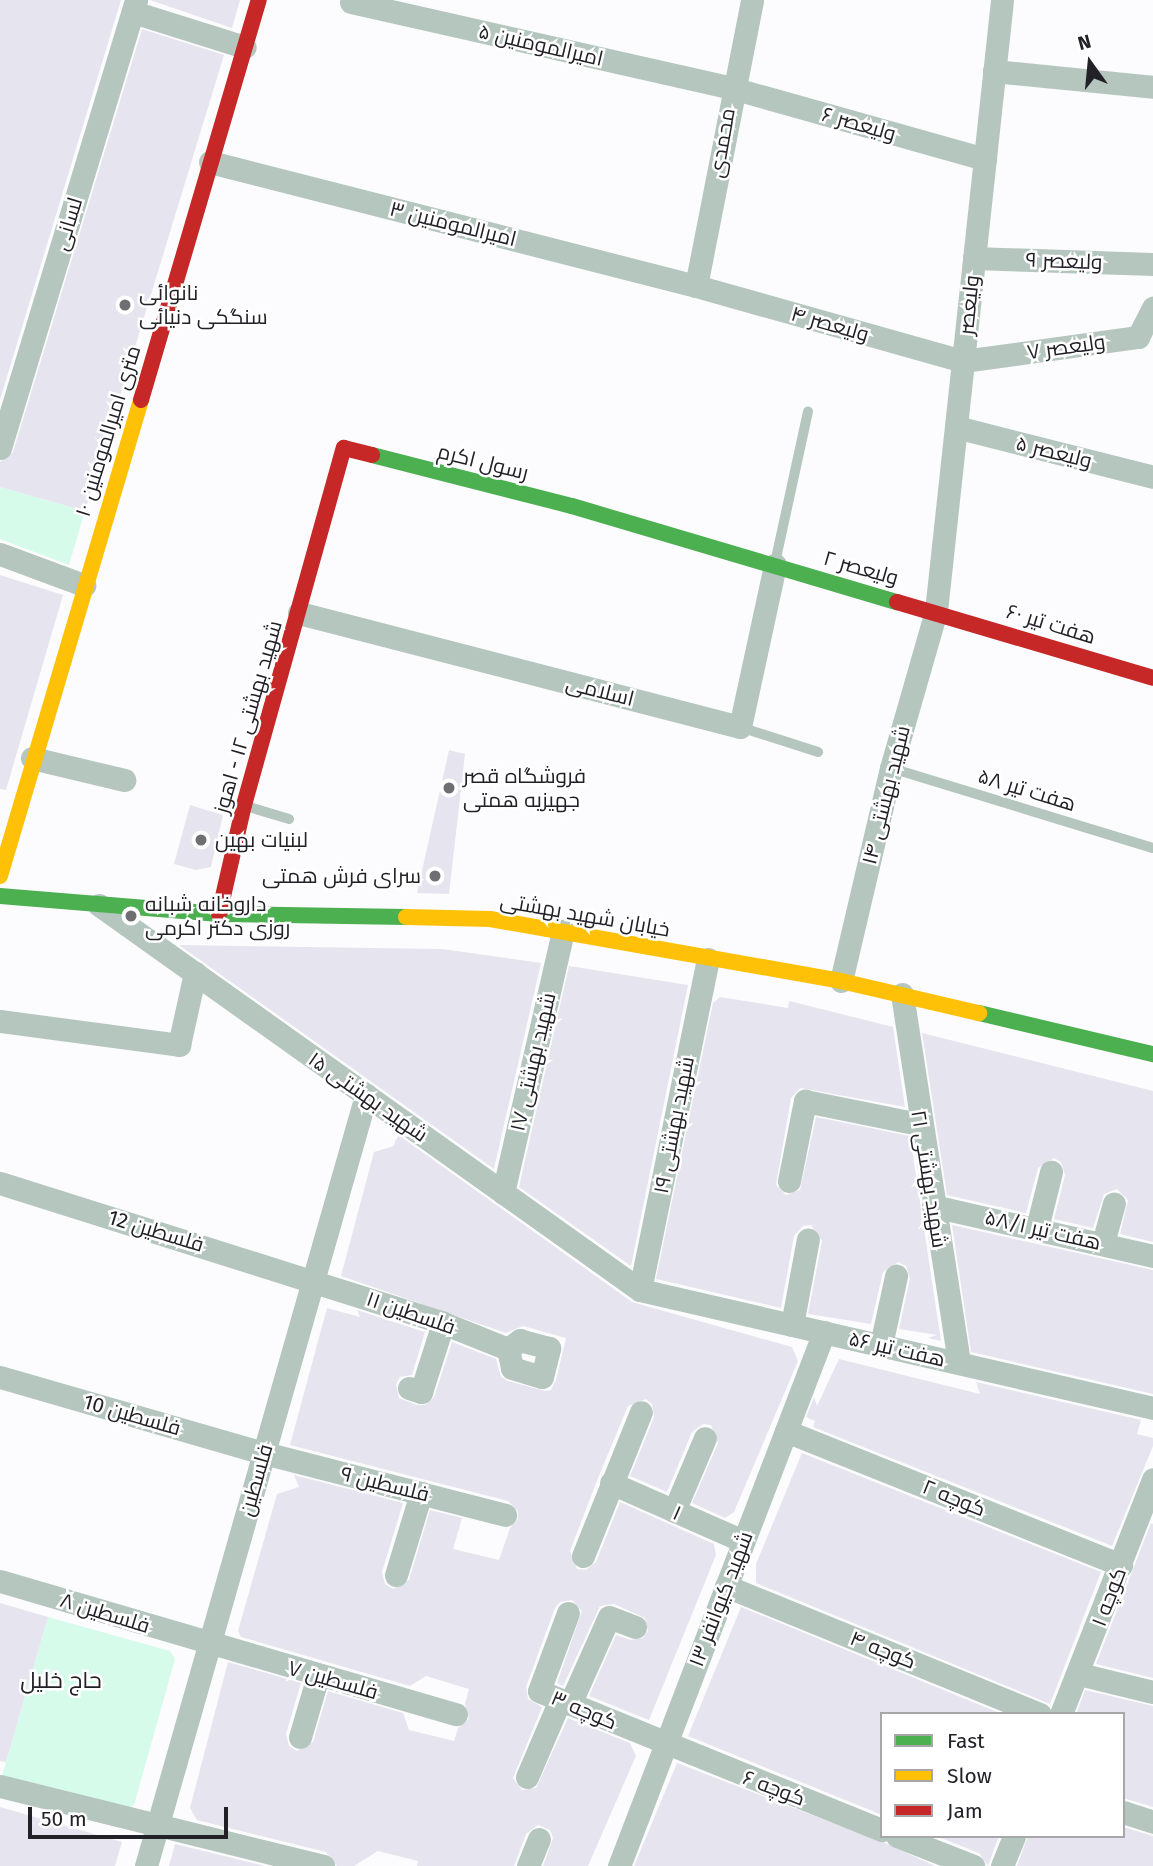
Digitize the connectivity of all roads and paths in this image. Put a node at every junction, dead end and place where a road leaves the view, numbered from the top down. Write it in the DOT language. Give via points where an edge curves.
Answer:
graph roads {
  1 [pos="259,0"];
  2 [pos="751,0"];
  3 [pos="1002,0"];
  4 [pos="351,2"];
  5 [pos="134,6"];
  6 [pos="245,47"];
  7 [pos="995,71"];
  8 [pos="1153,87"];
  9 [pos="732,88"];
  10 [pos="985,159"];
  11 [pos="211,162"];
  12 [pos="974,258"];
  13 [pos="1153,264"];
  14 [pos="696,286"];
  15 [pos="1153,308"];
  16 [pos="963,361"];
  17 [pos="808,412"];
  18 [pos="956,427"];
  19 [pos="0,448"];
  20 [pos="1153,477"];
  21 [pos="0,554"];
  22 [pos="775,565"];
  23 [pos="84,585"];
  24 [pos="936,611"];
  25 [pos="299,613"];
  26 [pos="1153,678"];
  27 [pos="740,727"];
  28 [pos="818,752"];
  29 [pos="32,758"];
  30 [pos="891,768"];
  31 [pos="124,780"];
  32 [pos="244,805"];
  33 [pos="289,819"];
  34 [pos="1153,848"];
  35 [pos="0,876"];
  36 [pos="0,896"];
  37 [pos="96,903"];
  38 [pos="219,914"];
  39 [pos="563,930"];
  40 [pos="708,959"];
  41 [pos="195,973"];
  42 [pos="841,981"];
  43 [pos="902,993"];
  44 [pos="0,1021"];
  45 [pos="1153,1054"];
  46 [pos="366,1095"];
  47 [pos="919,1124"];
  48 [pos="1051,1172"];
  49 [pos="789,1181"];
  50 [pos="0,1183"];
  51 [pos="503,1193"];
  52 [pos="1114,1203"];
  53 [pos="933,1206"];
  54 [pos="1037,1228"];
  55 [pos="808,1239"];
  56 [pos="1103,1244"];
  57 [pos="1153,1256"];
  58 [pos="896,1276"];
  59 [pos="313,1280"];
  60 [pos="640,1290"];
  61 [pos="443,1323"];
  62 [pos="792,1325"];
  63 [pos="824,1332"];
  64 [pos="881,1345"];
  65 [pos="508,1349"];
  66 [pos="958,1363"];
  67 [pos="0,1377"];
  68 [pos="409,1388"];
  69 [pos="1153,1408"];
  70 [pos="641,1412"];
  71 [pos="786,1431"];
  72 [pos="705,1438"];
  73 [pos="264,1453"];
  74 [pos="1153,1479"];
  75 [pos="611,1483"];
  76 [pos="421,1493"];
  77 [pos="674,1511"];
  78 [pos="505,1515"];
  79 [pos="743,1541"];
  80 [pos="583,1556"];
  81 [pos="1121,1565"];
  82 [pos="396,1575"];
  83 [pos="0,1581"];
  84 [pos="726,1586"];
  85 [pos="568,1613"];
  86 [pos="635,1627"];
  87 [pos="209,1645"];
  88 [pos="1079,1674"];
  89 [pos="318,1676"];
  90 [pos="1153,1692"];
  91 [pos="565,1702"];
  92 [pos="1035,1712"];
  93 [pos="1062,1712"];
  94 [pos="456,1714"];
  95 [pos="300,1737"];
  96 [pos="665,1745"];
  97 [pos="527,1777"];
  98 [pos="0,1786"];
  99 [pos="1125,1813"];
  100 [pos="1153,1822"];
  101 [pos="158,1823"];
  102 [pos="880,1829"];
  103 [pos="902,1838"];
  104 [pos="1013,1838"];
  105 [pos="539,1839"];
  106 [pos="267,1859"];
  107 [pos="146,1866"];
  108 [pos="323,1866"];
  109 [pos="528,1866"];
  110 [pos="619,1866"];
  111 [pos="972,1866"];
  112 [pos="1002,1866"];
  1 -- 6 [label="street, ۱۰ متری امیرالمومنین"];
  2 -- 9 [label="street, محمدی"];
  3 -- 7 [label="street, ولیعصر"];
  4 -- 9 [label="street, امیرالمومنین ۵"];
  5 -- 6 [label="street"];
  5 -- 19 [label="street, لسانی"];
  6 -- 11 [label="street, ۱۰ متری امیرالمومنین"];
  7 -- 8 [label="street"];
  7 -- 10 [label="street, ولیعصر"];
  9 -- 10 [label="street, ولیعصر ۶"];
  9 -- 14 [label="street, محمدی"];
  10 -- 12 [label="street, ولیعصر"];
  11 -- 14 [label="street, امیرالمومنین ۳"];
  11 -- 23 [label="street, ۱۰ متری امیرالمومنین"];
  12 -- 13 [label="street, ولیعصر ۹"];
  12 -- 16 [label="street, ولیعصر"];
  14 -- 16 [label="street, ولیعصر ۴"];
  15 -- 16 [label="street, ولیعصر ۷" via="1138,337"];
  16 -- 18 [label="street, ولیعصر"];
  17 -- 22 [label="lane"];
  18 -- 20 [label="street, ولیعصر ۵"];
  18 -- 24 [label="street, ولیعصر"];
  21 -- 23 [label="street"];
  22 -- 24 [label="street, ولیعصر ۲"];
  22 -- 25 [label="street, رسول اکرم" via="572,506 344,449"];
  22 -- 27 [label="street"];
  23 -- 29 [label="street, ۱۰ متری امیرالمومنین"];
  24 -- 26 [label="street, هفت تیر ۶۰"];
  24 -- 30 [label="street, شهید بهشتی ۱۴"];
  25 -- 27 [label="street, اسلامی"];
  25 -- 32 [label="street, شهید بهشتی ۱۲ - اهوز"];
  27 -- 28 [label="lane"];
  29 -- 31 [label="street"];
  29 -- 35 [label="street, ۱۰ متری امیرالمومنین"];
  30 -- 34 [label="lane, هفت تیر ۵۸"];
  30 -- 42 [label="street, شهید بهشتی ۱۴"];
  32 -- 33 [label="lane"];
  32 -- 38 [label="street, شهید بهشتی ۱۲ - اهوز"];
  36 -- 37 [label="street, خیابان شهید بهشتی"];
  37 -- 38 [label="street, خیابان شهید بهشتی"];
  37 -- 41 [label="street, شهید بهشتی ۱۵"];
  38 -- 39 [label="street, خیابان شهید بهشتی" via="490,919"];
  39 -- 40 [label="street, خیابان شهید بهشتی"];
  39 -- 51 [label="street, شهید بهشتی ۱۷"];
  40 -- 42 [label="street, خیابان شهید بهشتی"];
  40 -- 60 [label="street, شهید بهشتی ۱۹"];
  41 -- 44 [label="street" via="179,1045"];
  41 -- 46 [label="street, شهید بهشتی ۱۵"];
  42 -- 43 [label="street, خیابان شهید بهشتی"];
  43 -- 45 [label="street, خیابان شهید بهشتی"];
  43 -- 47 [label="street, شهید بهشتی ۲۱"];
  46 -- 51 [label="street, شهید بهشتی ۱۵"];
  46 -- 59 [label="street, فلسطین"];
  47 -- 49 [label="street" via="805,1101"];
  47 -- 53 [label="street, شهید بهشتی ۲۱"];
  48 -- 54 [label="street"];
  50 -- 59 [label="street, فلسطین 12"];
  51 -- 60 [label="street, شهید بهشتی ۱۵"];
  52 -- 56 [label="street"];
  53 -- 54 [label="street, هفت تیر ۵۸/۱"];
  53 -- 66 [label="street, شهید بهشتی ۲۱"];
  54 -- 56 [label="street, هفت تیر ۵۸/۱"];
  55 -- 62 [label="street"];
  56 -- 57 [label="street, هفت تیر ۵۸/۱"];
  58 -- 64 [label="street"];
  59 -- 61 [label="street, فلسطین ۱۱"];
  59 -- 73 [label="street, فلسطین"];
  60 -- 62 [label="street, هفت تیر ۵۶"];
  61 -- 65 [label="street, فلسطین ۱۱"];
  61 -- 68 [label="street" via="422,1392"];
  62 -- 63 [label="street, هفت تیر ۵۶"];
  63 -- 64 [label="street, هفت تیر ۵۶"];
  63 -- 71 [label="street, شهید کیوانفر ۱۳"];
  64 -- 66 [label="street, هفت تیر ۵۶"];
  66 -- 69 [label="street, هفت تیر ۵۶"];
  67 -- 73 [label="street, فلسطین 10"];
  70 -- 75 [label="street"];
  71 -- 79 [label="street, شهید کیوانفر ۱۳"];
  71 -- 81 [label="street, کوچه ۲"];
  72 -- 77 [label="street"];
  73 -- 76 [label="street, فلسطین ۹"];
  73 -- 87 [label="street, فلسطین"];
  74 -- 81 [label="street, کوچه ۱"];
  75 -- 77 [label="street, ۱"];
  75 -- 80 [label="street"];
  76 -- 78 [label="street, فلسطین ۹"];
  76 -- 82 [label="street"];
  77 -- 79 [label="street, ۱"];
  79 -- 84 [label="street, شهید کیوانفر ۱۳"];
  81 -- 88 [label="street, کوچه ۱"];
  83 -- 87 [label="street, فلسطین ۸"];
  84 -- 92 [label="street, کوچه ۴"];
  84 -- 96 [label="street, شهید کیوانفر ۱۳"];
  85 -- 91 [label="street, کوچه ۳" via="539,1691"];
  86 -- 91 [label="street" via="609,1617"];
  87 -- 89 [label="street, فلسطین ۷"];
  87 -- 101 [label="street, فلسطین"];
  88 -- 90 [label="street"];
  88 -- 93 [label="street, کوچه ۱"];
  89 -- 94 [label="street, فلسطین ۷"];
  89 -- 95 [label="street"];
  91 -- 96 [label="street, کوچه ۳"];
  91 -- 97 [label="street"];
  96 -- 102 [label="street, کوچه ۶"];
  96 -- 110 [label="street, شهید کیوانفر ۱۳"];
  98 -- 101 [label="street"];
  99 -- 100 [label="street"];
  101 -- 106 [label="street"];
  101 -- 107 [label="street, فلسطین"];
  103 -- 111 [label="street"];
  104 -- 112 [label="street"];
  105 -- 109 [label="street"];
  106 -- 108 [label="street"];
}
